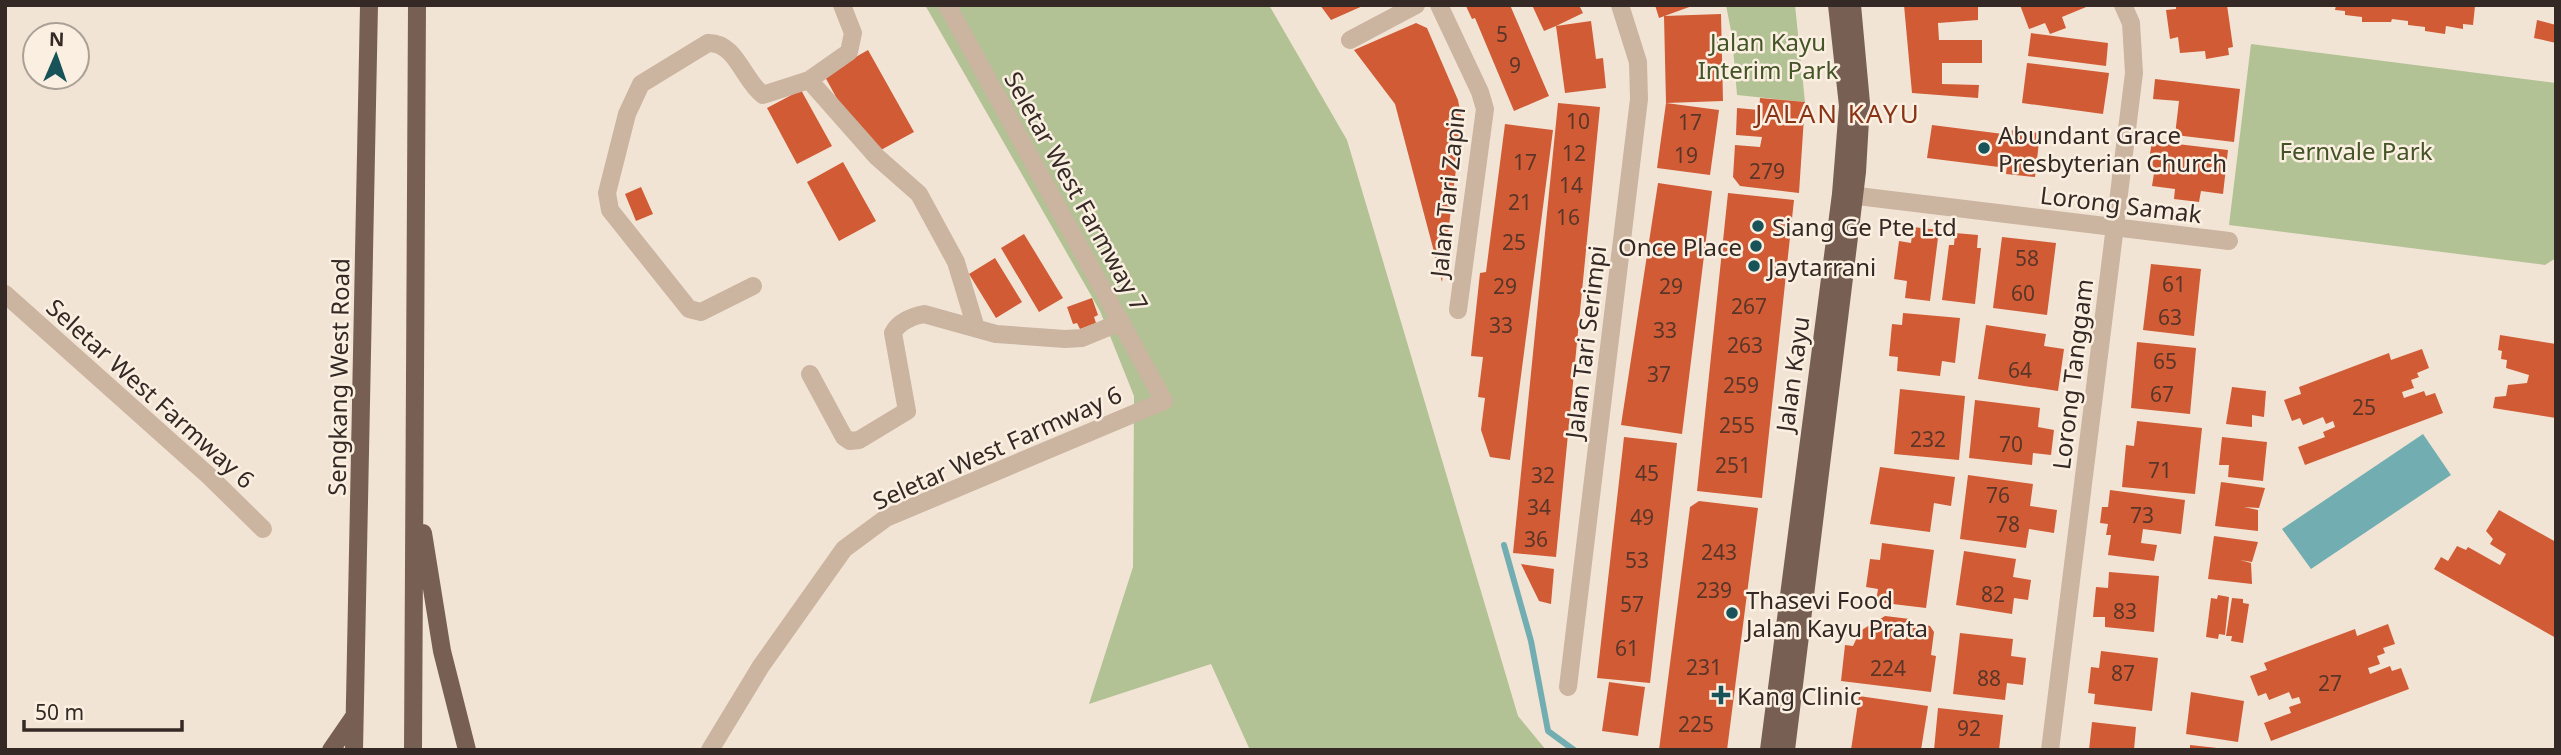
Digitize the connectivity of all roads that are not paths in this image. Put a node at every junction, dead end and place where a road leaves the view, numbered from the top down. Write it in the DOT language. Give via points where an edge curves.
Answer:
graph roads {
  1 [pos="369,5"];
  2 [pos="417,5"];
  3 [pos="842,5"];
  4 [pos="947,5"];
  5 [pos="1416,5"];
  6 [pos="1439,5"];
  7 [pos="1620,5"];
  8 [pos="1837,5"];
  9 [pos="1852,5"];
  10 [pos="2123,5"];
  11 [pos="1350,40"];
  12 [pos="809,80"];
  13 [pos="1847,195"];
  14 [pos="2114,229"];
  15 [pos="2230,241"];
  16 [pos="753,286"];
  17 [pos="5,294"];
  18 [pos="1458,310"];
  19 [pos="1121,322"];
  20 [pos="976,328"];
  21 [pos="810,374"];
  22 [pos="1164,401"];
  23 [pos="415,481"];
  24 [pos="263,529"];
  25 [pos="1568,687"];
  26 [pos="355,715"];
  27 [pos="331,750"];
  28 [pos="354,750"];
  29 [pos="413,750"];
  30 [pos="467,750"];
  31 [pos="710,750"];
  32 [pos="1769,750"];
  33 [pos="1786,750"];
  34 [pos="2050,750"];
  1 -- 26 [label="main road, Sengkang West Road"];
  2 -- 23 [label="main road"];
  3 -- 12 [label="street" via="853,33 849,52"];
  4 -- 19 [label="street, Seletar West Farmway 7"];
  5 -- 11 [label="street"];
  6 -- 18 [label="street, Jalan Tari Zapin" via="1485,109"];
  7 -- 25 [label="street, Jalan Tari Serimpi" via="1638,62 1639,99"];
  8 -- 13 [label="main road, Jalan Kayu" via="1848,106"];
  9 -- 13 [label="main road, Jalan Kayu" via="1861,103"];
  10 -- 14 [label="street, Lorong Tanggam" via="2131,23 2134,73"];
  12 -- 16 [label="street" via="762,94 731,53 718,43 708,43 641,84 627,114 609,179 610,210 689,309 701,312"];
  12 -- 20 [label="street" via="877,157 919,194 957,262"];
  13 -- 14 [label="street, Lorong Samak"];
  13 -- 32 [label="main road, Jalan Kayu"];
  13 -- 33 [label="main road, Jalan Kayu"];
  14 -- 15 [label="street, Lorong Samak"];
  14 -- 34 [label="street, Lorong Tanggam"];
  17 -- 24 [label="street, Seletar West Farmway 6"];
  19 -- 20 [label="street" via="1074,339 996,334"];
  19 -- 22 [label="street, Seletar West Farmway 7"];
  20 -- 21 [label="street" via="924,314 896,327 893,333 907,411 859,440 844,437"];
  22 -- 31 [label="street, Seletar West Farmway 6" via="886,518 844,549 754,677"];
  23 -- 29 [label="main road"];
  23 -- 30 [label="main road" via="442,651"];
  26 -- 27 [label="main road"];
  26 -- 28 [label="main road, Sengkang West Road"];
}
